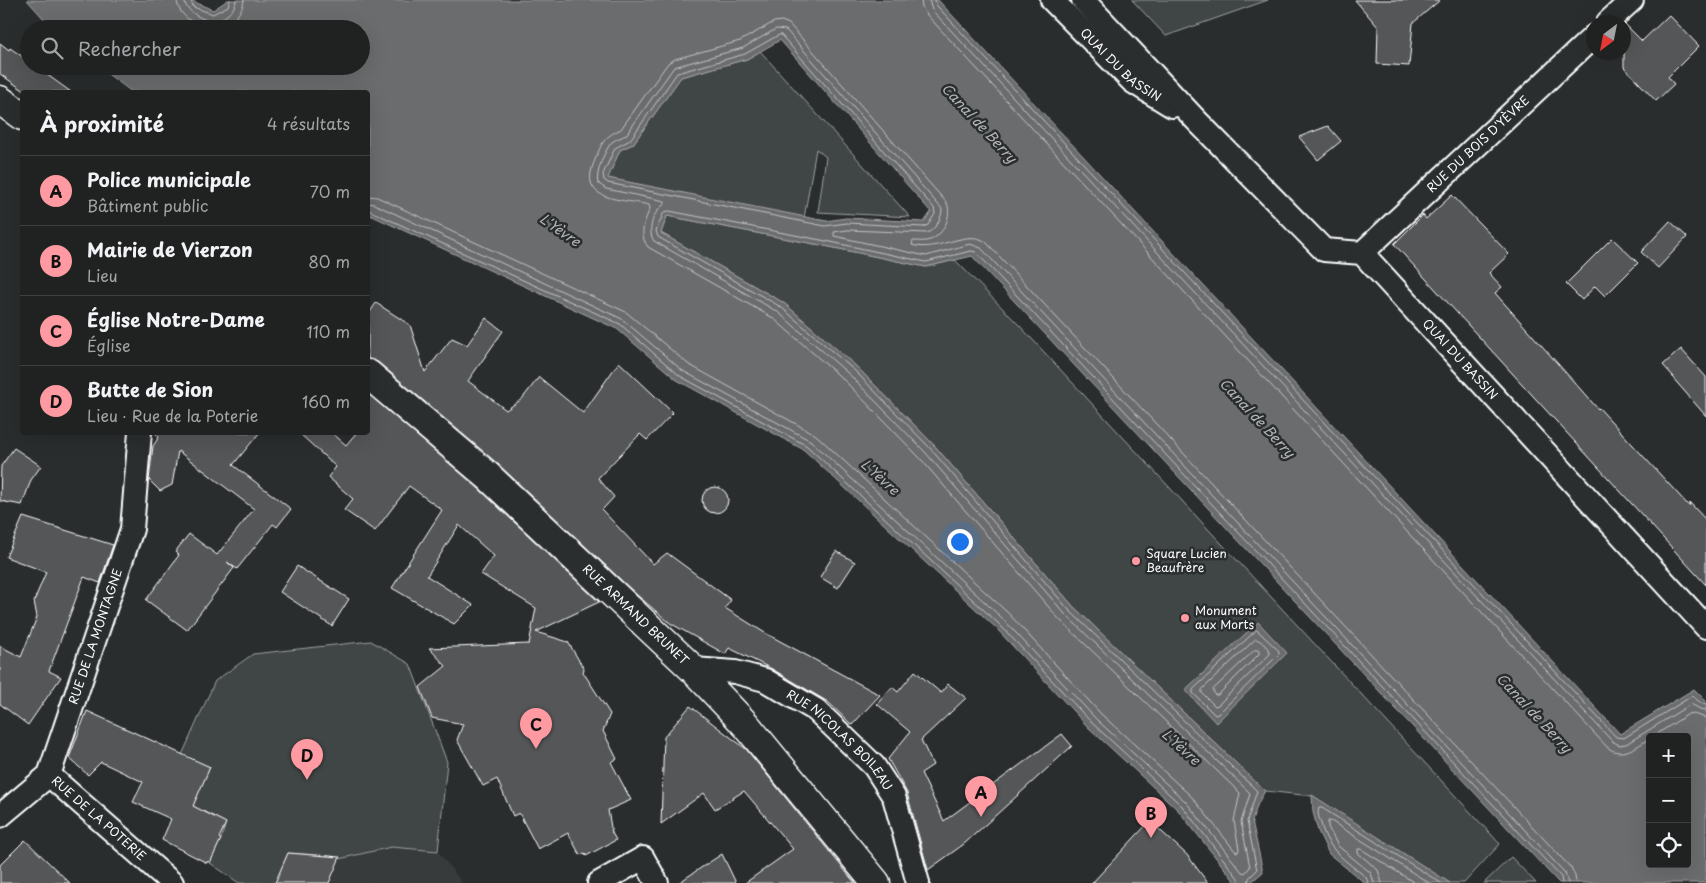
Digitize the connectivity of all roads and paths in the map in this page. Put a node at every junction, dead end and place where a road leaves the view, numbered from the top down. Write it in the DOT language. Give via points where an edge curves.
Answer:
graph roads {
  1 [pos="1052,0"];
  2 [pos="1083,0"];
  3 [pos="1632,0"];
  4 [pos="1616,15"];
  5 [pos="1586,43"];
  6 [pos="0,100"];
  7 [pos="20,115"];
  8 [pos="1197,120"];
  9 [pos="1362,253"];
  10 [pos="370,376"];
  11 [pos="140,435"];
  12 [pos="1706,627"];
  13 [pos="693,670"];
  14 [pos="48,775"];
  15 [pos="0,816"];
  16 [pos="172,883"];
  17 [pos="599,883"];
  18 [pos="657,883"];
  19 [pos="876,883"];
  20 [pos="918,883"];
  1 -- 8 [label="street, QUAI DU BASSIN" via="1133,82"];
  2 -- 8 [label="street, QUAI DU BASSIN"];
  3 -- 4 [label="street"];
  5 -- 9 [label="street, RUE DU BOIS D'YÈVRE"];
  6 -- 7 [label="main road"];
  8 -- 9 [label="street, QUAI DU BASSIN" via="1324,250"];
  9 -- 12 [label="street, QUAI DU BASSIN"];
  10 -- 13 [label="main road, RUE ARMAND BRUNET" via="488,476"];
  11 -- 14 [label="street, RUE DE LA MONTAGNE" via="132,529"];
  13 -- 19 [label="main road, RUE ARMAND BRUNET" via="747,726"];
  13 -- 20 [label="street, RUE NICOLAS BOILEAU" via="735,672 765,680 816,710 874,766 894,797"];
  14 -- 15 [label="street"];
  14 -- 16 [label="street, RUE DE LA POTERIE"];
  17 -- 18 [label="street" via="643,858"];
}
